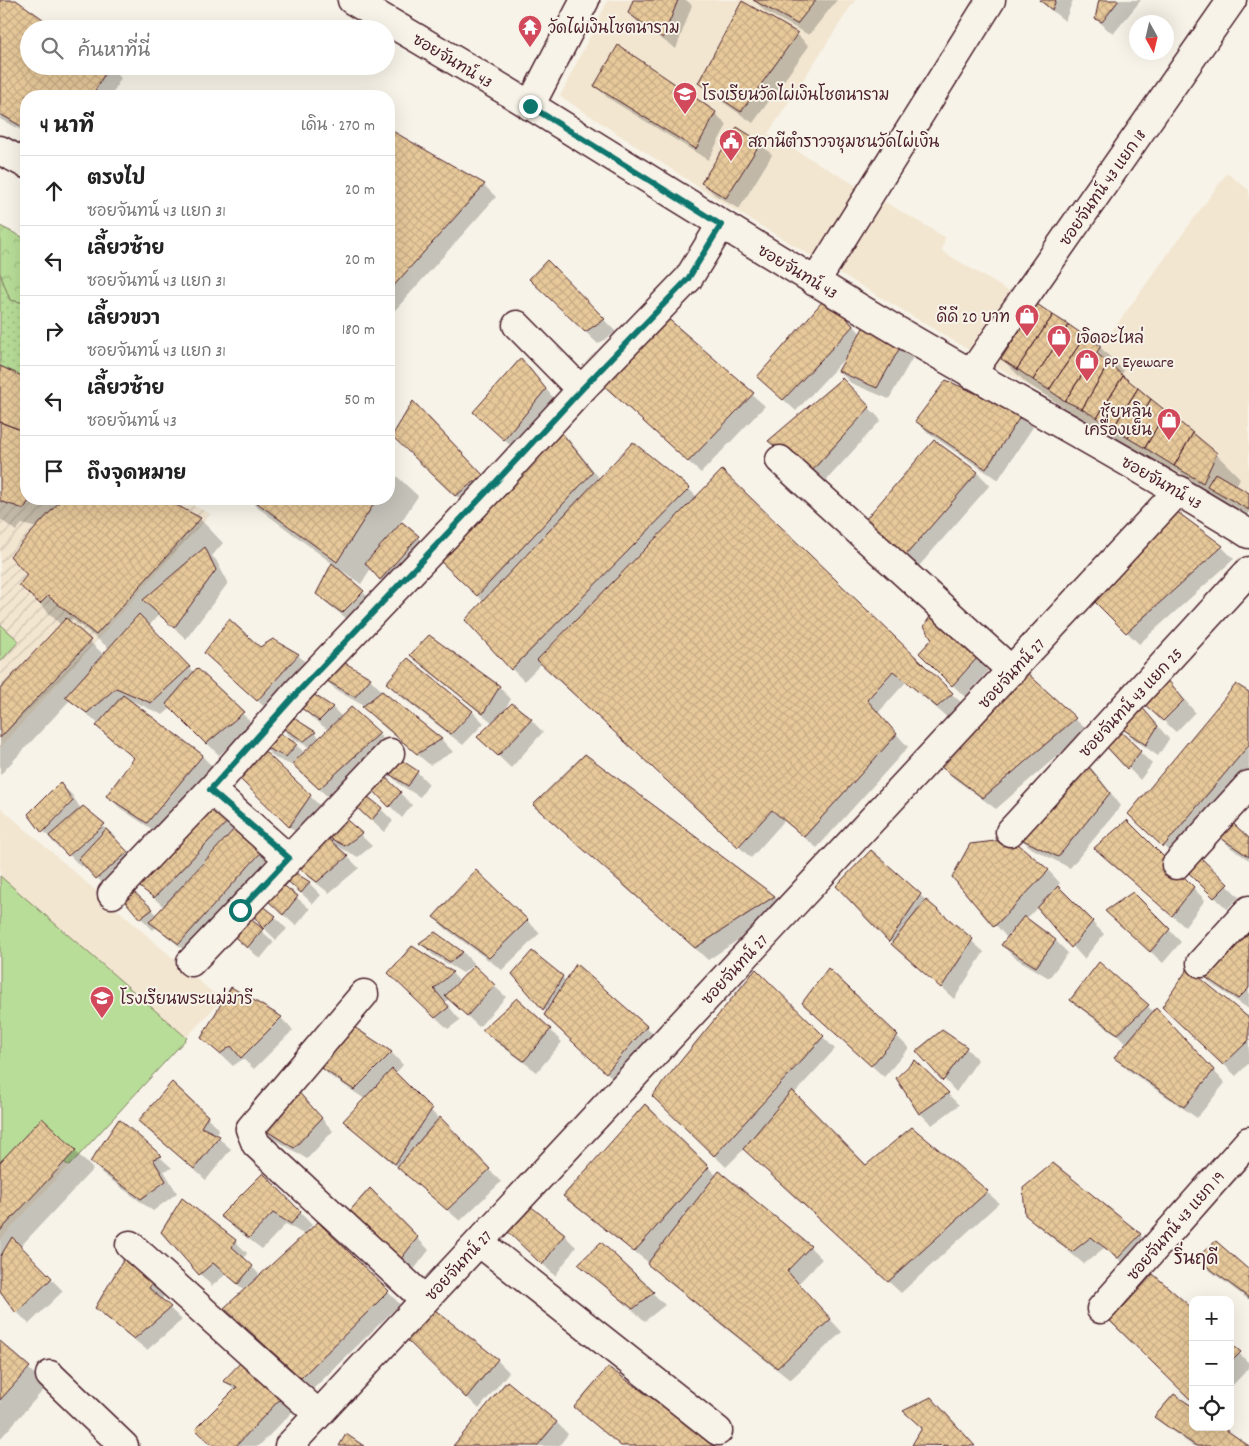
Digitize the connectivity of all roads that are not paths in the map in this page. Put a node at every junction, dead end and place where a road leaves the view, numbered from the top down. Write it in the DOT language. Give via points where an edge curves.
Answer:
graph roads {
  1 [pos="352,0"];
  2 [pos="586,0"];
  3 [pos="991,0"];
  4 [pos="1232,0"];
  5 [pos="386,20"];
  6 [pos="395,26"];
  7 [pos="530,106"];
  8 [pos="0,150"];
  9 [pos="20,161"];
  10 [pos="721,225"];
  11 [pos="815,282"];
  12 [pos="517,325"];
  13 [pos="971,374"];
  14 [pos="581,390"];
  15 [pos="780,460"];
  16 [pos="1179,490"];
  17 [pos="1249,534"];
  18 [pos="1249,571"];
  19 [pos="1012,671"];
  20 [pos="390,752"];
  21 [pos="1249,785"];
  22 [pos="210,790"];
  23 [pos="1010,832"];
  24 [pos="289,858"];
  25 [pos="1176,865"];
  26 [pos="112,894"];
  27 [pos="1249,910"];
  28 [pos="191,962"];
  29 [pos="1201,963"];
  30 [pos="364,994"];
  31 [pos="1249,1141"];
  32 [pos="479,1242"];
  33 [pos="130,1245"];
  34 [pos="425,1300"];
  35 [pos="1101,1310"];
  36 [pos="50,1375"];
  37 [pos="318,1414"];
  38 [pos="718,1431"];
  39 [pos="124,1446"];
  40 [pos="289,1446"];
  1 -- 5 [label="street, ซอยจันทน์ 43"];
  2 -- 7 [label="street"];
  3 -- 11 [label="street"];
  4 -- 13 [label="street, ซอยจันทน์ 43 แยก 18"];
  6 -- 7 [label="street, ซอยจันทน์ 43"];
  7 -- 10 [label="street, ซอยจันทน์ 43"];
  8 -- 9 [label="street"];
  10 -- 11 [label="street, ซอยจันทน์ 43"];
  10 -- 14 [label="street" via="688,279"];
  11 -- 13 [label="street, ซอยจันทน์ 43"];
  12 -- 14 [label="street"];
  13 -- 16 [label="street, ซอยจันทน์ 43"];
  14 -- 22 [label="street"];
  15 -- 19 [label="street"];
  16 -- 17 [label="street, ซอยจันทน์ 43"];
  16 -- 19 [label="street, ซอยจันทน์ 27"];
  18 -- 23 [label="street, ซอยจันทน์ 43 แยก 25"];
  19 -- 32 [label="street, ซอยจันทน์ 27"];
  20 -- 24 [label="street"];
  21 -- 25 [label="street"];
  22 -- 24 [label="street"];
  22 -- 26 [label="street"];
  24 -- 28 [label="street"];
  27 -- 29 [label="street"];
  30 -- 34 [label="street" via="250,1129 256,1144"];
  31 -- 35 [label="street, ซอยจันทน์ 43 แยก 19"];
  32 -- 34 [label="street, ซอยจันทน์ 27"];
  32 -- 38 [label="street"];
  33 -- 37 [label="street"];
  34 -- 37 [label="street, ซอยจันทน์ 27"];
  36 -- 39 [label="street"];
  37 -- 40 [label="street, ซอยจันทน์ 27"];
}
